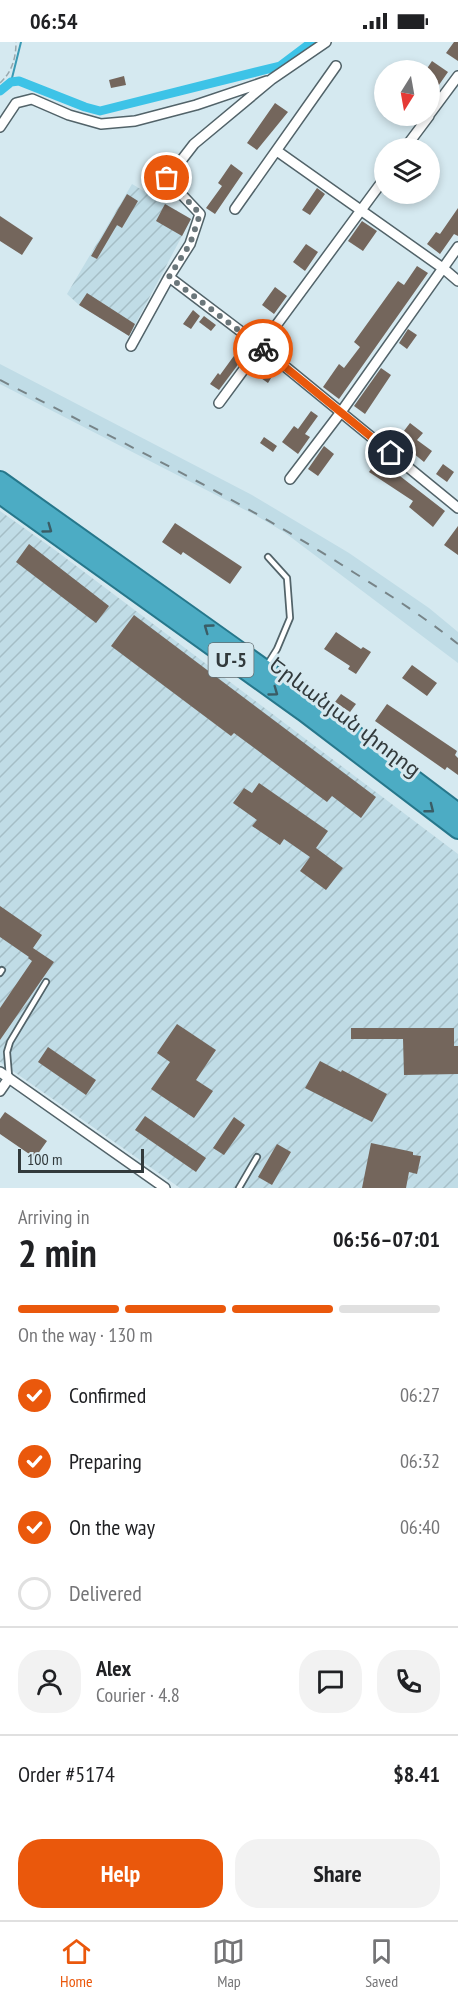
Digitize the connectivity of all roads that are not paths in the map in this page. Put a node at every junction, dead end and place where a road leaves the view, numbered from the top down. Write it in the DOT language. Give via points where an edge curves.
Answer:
graph roads {
  1 [pos="326,42"];
  2 [pos="336,66"];
  3 [pos="458,76"];
  4 [pos="272,79"];
  5 [pos="440,100"];
  6 [pos="0,127"];
  7 [pos="277,151"];
  8 [pos="374,193"];
  9 [pos="235,209"];
  10 [pos="362,210"];
  11 [pos="458,247"];
  12 [pos="444,268"];
  13 [pos="169,277"];
  14 [pos="458,281"];
  15 [pos="131,346"];
  16 [pos="260,346"];
  17 [pos="219,403"];
  18 [pos="340,412"];
  19 [pos="290,479"];
  20 [pos="0,480"];
  21 [pos="0,495"];
  22 [pos="458,508"];
  23 [pos="268,557"];
  24 [pos="182,617"];
  25 [pos="264,669"];
  26 [pos="308,707"];
  27 [pos="458,812"];
  28 [pos="458,830"];
  29 [pos="46,982"];
  30 [pos="0,1047"];
  31 [pos="7,1052"];
  32 [pos="0,1072"];
  33 [pos="9,1078"];
  34 [pos="0,1091"];
  35 [pos="258,1157"];
  36 [pos="165,1188"];
  37 [pos="239,1188"];
  1 -- 4 [label="street"];
  2 -- 7 [label="street"];
  3 -- 5 [label="street"];
  4 -- 6 [label="street" via="135,122 102,124 32,99 16,103"];
  4 -- 13 [label="street" via="194,144 167,178 200,214 190,244"];
  7 -- 9 [label="street"];
  7 -- 10 [label="street"];
  8 -- 10 [label="street"];
  10 -- 12 [label="street"];
  10 -- 16 [label="street"];
  11 -- 12 [label="street"];
  12 -- 14 [label="street"];
  12 -- 18 [label="street"];
  13 -- 15 [label="street"];
  13 -- 16 [label="street"];
  16 -- 17 [label="street"];
  16 -- 18 [label="street"];
  18 -- 19 [label="street"];
  18 -- 22 [label="street"];
  20 -- 24 [label="highway, Երևանյան փողոց / Մ-5"];
  21 -- 24 [label="highway, Երևանյան փողոց / Մ-5, one-way"];
  23 -- 25 [label="lane" via="287,578 290,618 278,649"];
  25 -- 24 [label="highway, Երևանյան փողոց / Մ-5, one-way"];
  24 -- 26 [label="highway, Երևանյան փողոց / Մ-5, one-way"];
  25 -- 26 [label="highway, Երևանյան փողոց / Մ-5"];
  26 -- 27 [label="highway, Երևանյան փողոց / Մ-5"];
  26 -- 28 [label="highway, Երևանյան փողոց / Մ-5, one-way"];
  29 -- 31 [label="lane" via="17,1027"];
  30 -- 31 [label="lane"];
  31 -- 33 [label="lane"];
  32 -- 33 [label="street"];
  33 -- 34 [label="street"];
  33 -- 36 [label="street"];
  35 -- 37 [label="lane"];
}
